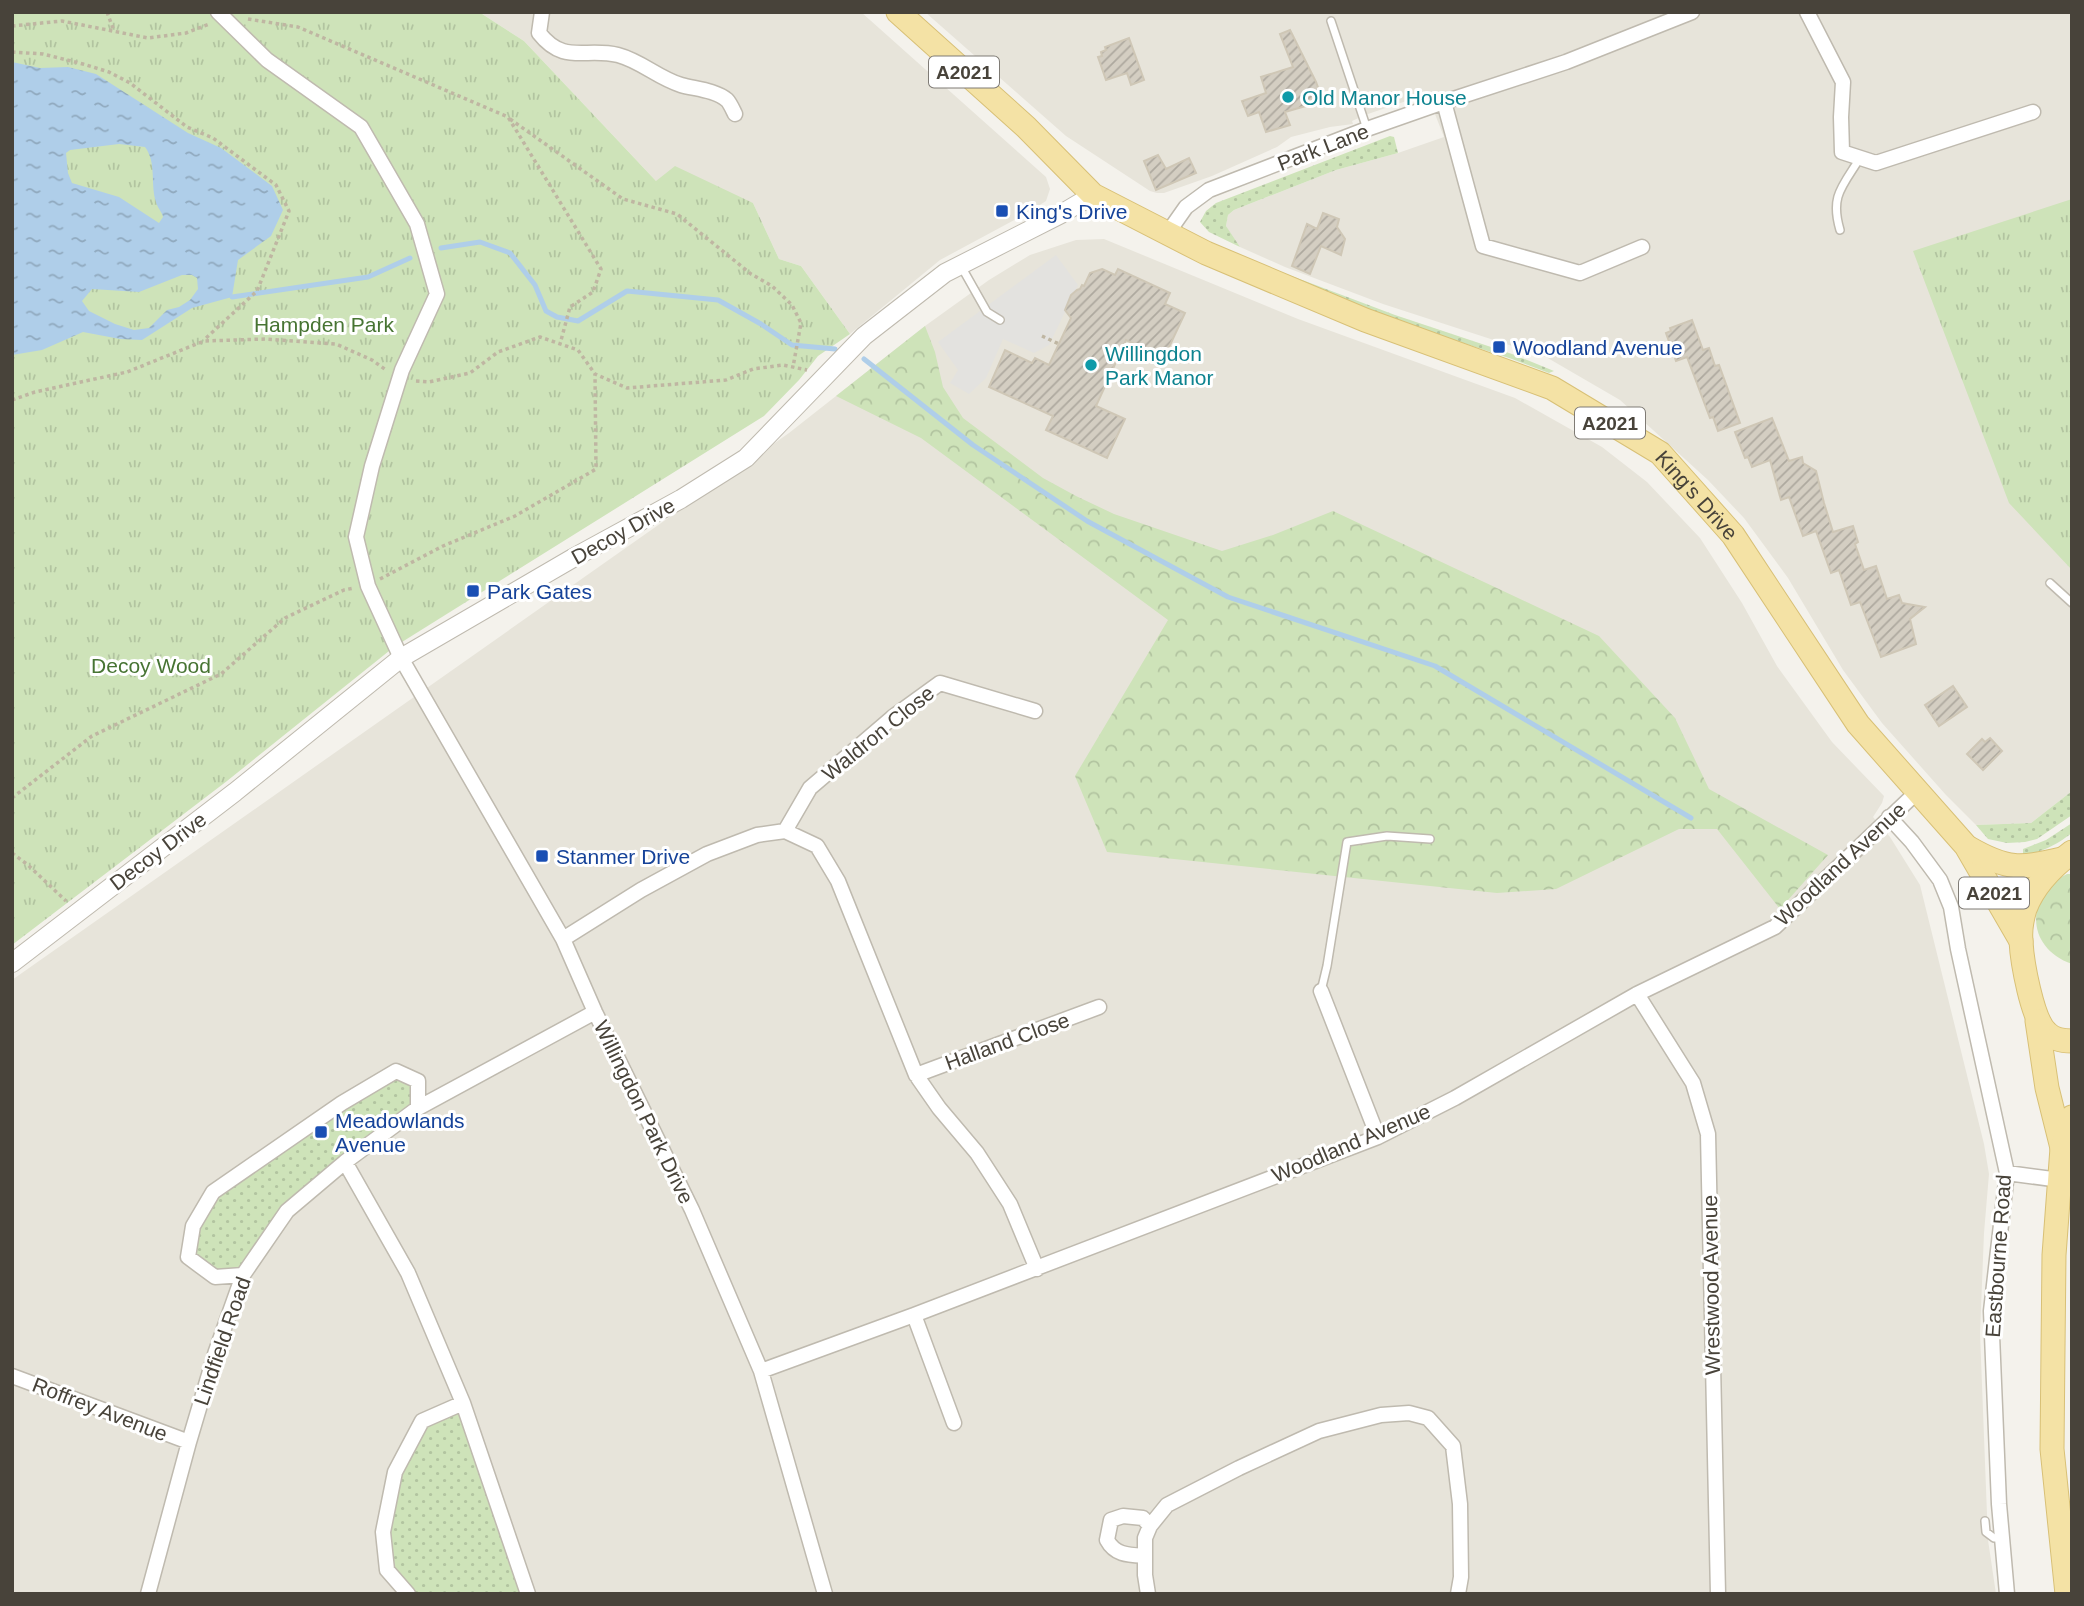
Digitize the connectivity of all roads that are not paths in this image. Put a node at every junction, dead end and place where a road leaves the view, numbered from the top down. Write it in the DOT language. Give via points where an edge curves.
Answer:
graph roads {
  1 [pos="542,12"];
  2 [pos="898,12"];
  3 [pos="1692,12"];
  4 [pos="1807,12"];
  5 [pos="219,13"];
  6 [pos="1331,21"];
  7 [pos="1444,102"];
  8 [pos="2033,113"];
  9 [pos="735,114"];
  10 [pos="1367,129"];
  11 [pos="1860,158"];
  12 [pos="1093,195"];
  13 [pos="1840,230"];
  14 [pos="1167,234"];
  15 [pos="1642,247"];
  16 [pos="961,265"];
  17 [pos="1000,320"];
  18 [pos="2050,583"];
  19 [pos="2072,603"];
  20 [pos="401,658"];
  21 [pos="1035,711"];
  22 [pos="1917,791"];
  23 [pos="1889,817"];
  24 [pos="785,831"];
  25 [pos="1430,839"];
  26 [pos="1966,846"];
  27 [pos="2067,855"];
  28 [pos="563,939"];
  29 [pos="2021,941"];
  30 [pos="12,963"];
  31 [pos="1321,991"];
  32 [pos="1637,994"];
  33 [pos="1099,1007"];
  34 [pos="595,1012"];
  35 [pos="2036,1015"];
  36 [pos="2072,1041"];
  37 [pos="916,1075"];
  38 [pos="418,1108"];
  39 [pos="2072,1117"];
  40 [pos="1378,1137"];
  41 [pos="2062,1148"];
  42 [pos="345,1162"];
  43 [pos="2007,1173"];
  44 [pos="2060,1180"];
  45 [pos="1037,1269"];
  46 [pos="243,1275"];
  47 [pos="914,1315"];
  48 [pos="761,1371"];
  49 [pos="12,1376"];
  50 [pos="463,1403"];
  51 [pos="954,1423"];
  52 [pos="189,1443"];
  53 [pos="1985,1521"];
  54 [pos="1150,1527"];
  55 [pos="2002,1538"];
  56 [pos="1145,1556"];
  57 [pos="148,1594"];
  58 [pos="408,1594"];
  59 [pos="528,1594"];
  60 [pos="825,1594"];
  61 [pos="1148,1594"];
  62 [pos="1458,1594"];
  63 [pos="1718,1594"];
  64 [pos="2007,1594"];
  65 [pos="2067,1594"];
  1 -- 9 [label="street" via="539,33 561,52 614,54 636,61 655,75 728,100"];
  2 -- 12 [label="main road, King's Drive / A2021" via="1026,127"];
  3 -- 7 [label="street, Park Lane"];
  4 -- 11 [label="street" via="1843,82 1842,152"];
  5 -- 20 [label="street, Willingdon Park Drive" via="267,60 361,127 417,224 437,294 402,370 356,537 368,586"];
  6 -- 10 [label="lane"];
  7 -- 10 [label="street, Park Lane"];
  7 -- 15 [label="street" via="1483,246 1580,274"];
  8 -- 11 [label="street" via="1876,163"];
  10 -- 14 [label="street, Park Lane" via="1209,190 1186,207"];
  11 -- 13 [label="lane" via="1838,193 1835,212"];
  12 -- 14 [label="main road, King's Drive / A2021"];
  12 -- 16 [label="street, Decoy Drive"];
  14 -- 22 [label="main road, King's Drive / A2021" via="1365,320 1552,387 1660,453 1733,534 1858,724"];
  16 -- 17 [label="lane" via="987,312"];
  16 -- 20 [label="street, Decoy Drive" via="864,336 747,458"];
  18 -- 19 [label="lane"];
  20 -- 28 [label="street, Willingdon Park Drive"];
  20 -- 30 [label="street, Decoy Drive" via="235,793"];
  21 -- 24 [label="street, Waldron Close" via="940,683 810,788"];
  22 -- 23 [label="street, Woodland Avenue"];
  22 -- 26 [label="main road, King's Drive / A2021"];
  23 -- 32 [label="street, Woodland Avenue" via="1775,927"];
  23 -- 43 [label="street, Eastbourne Road" via="1940,880 1951,908"];
  24 -- 28 [label="street" via="757,835 707,854"];
  24 -- 37 [label="street" via="817,846 838,881"];
  25 -- 31 [label="lane" via="1387,836 1347,842"];
  26 -- 27 [label="main road, King's Drive / A2021" via="1990,860 2023,867"];
  26 -- 29 [label="main road, King's Drive / A2021"];
  27 -- 29 [label="main road" via="2043,877 2031,896"];
  28 -- 34 [label="street, Willingdon Park Drive"];
  29 -- 35 [label="main road"];
  31 -- 40 [label="street"];
  32 -- 40 [label="street, Woodland Avenue"];
  32 -- 63 [label="street, Wrestwood Avenue" via="1693,1083 1708,1134"];
  33 -- 37 [label="street, Halland Close"];
  34 -- 38 [label="street, Lindfield Road"];
  34 -- 48 [label="street, Willingdon Park Drive" via="692,1210"];
  35 -- 36 [label="main road" via="2047,1034"];
  35 -- 41 [label="main road"];
  37 -- 45 [label="street" via="977,1153 1010,1205"];
  38 -- 42 [label="street, Lindfield Road"];
  38 -- 46 [label="street" via="418,1081 396,1070 214,1192 193,1226 188,1257 215,1277"];
  39 -- 41 [label="main road"];
  40 -- 45 [label="street, Woodland Avenue"];
  41 -- 44 [label="main road"];
  42 -- 46 [label="street, Lindfield Road" via="286,1212"];
  42 -- 50 [label="street" via="408,1272"];
  43 -- 44 [label="street"];
  43 -- 55 [label="street, Eastbourne Road" via="1991,1311"];
  44 -- 65 [label="main road" via="2054,1255 2052,1449"];
  45 -- 47 [label="street, Woodland Avenue"];
  46 -- 52 [label="street, Lindfield Road"];
  47 -- 48 [label="street, Woodland Avenue"];
  47 -- 51 [label="street"];
  48 -- 60 [label="street, Willingdon Park Drive"];
  49 -- 52 [label="street, Roffrey Avenue"];
  50 -- 58 [label="street" via="422,1421 396,1472 383,1532 387,1570"];
  50 -- 59 [label="street"];
  52 -- 57 [label="street, Lindfield Road"];
  53 -- 55 [label="lane" via="1986,1532"];
  54 -- 56 [label="street"];
  54 -- 56 [label="street" via="1143,1518 1123,1516 1111,1520 1107,1540 1122,1554"];
  54 -- 62 [label="street" via="1167,1505 1318,1431 1409,1413 1428,1418 1453,1446 1460,1504"];
  55 -- 64 [label="street, Eastbourne Road"];
  56 -- 61 [label="street"];
}
